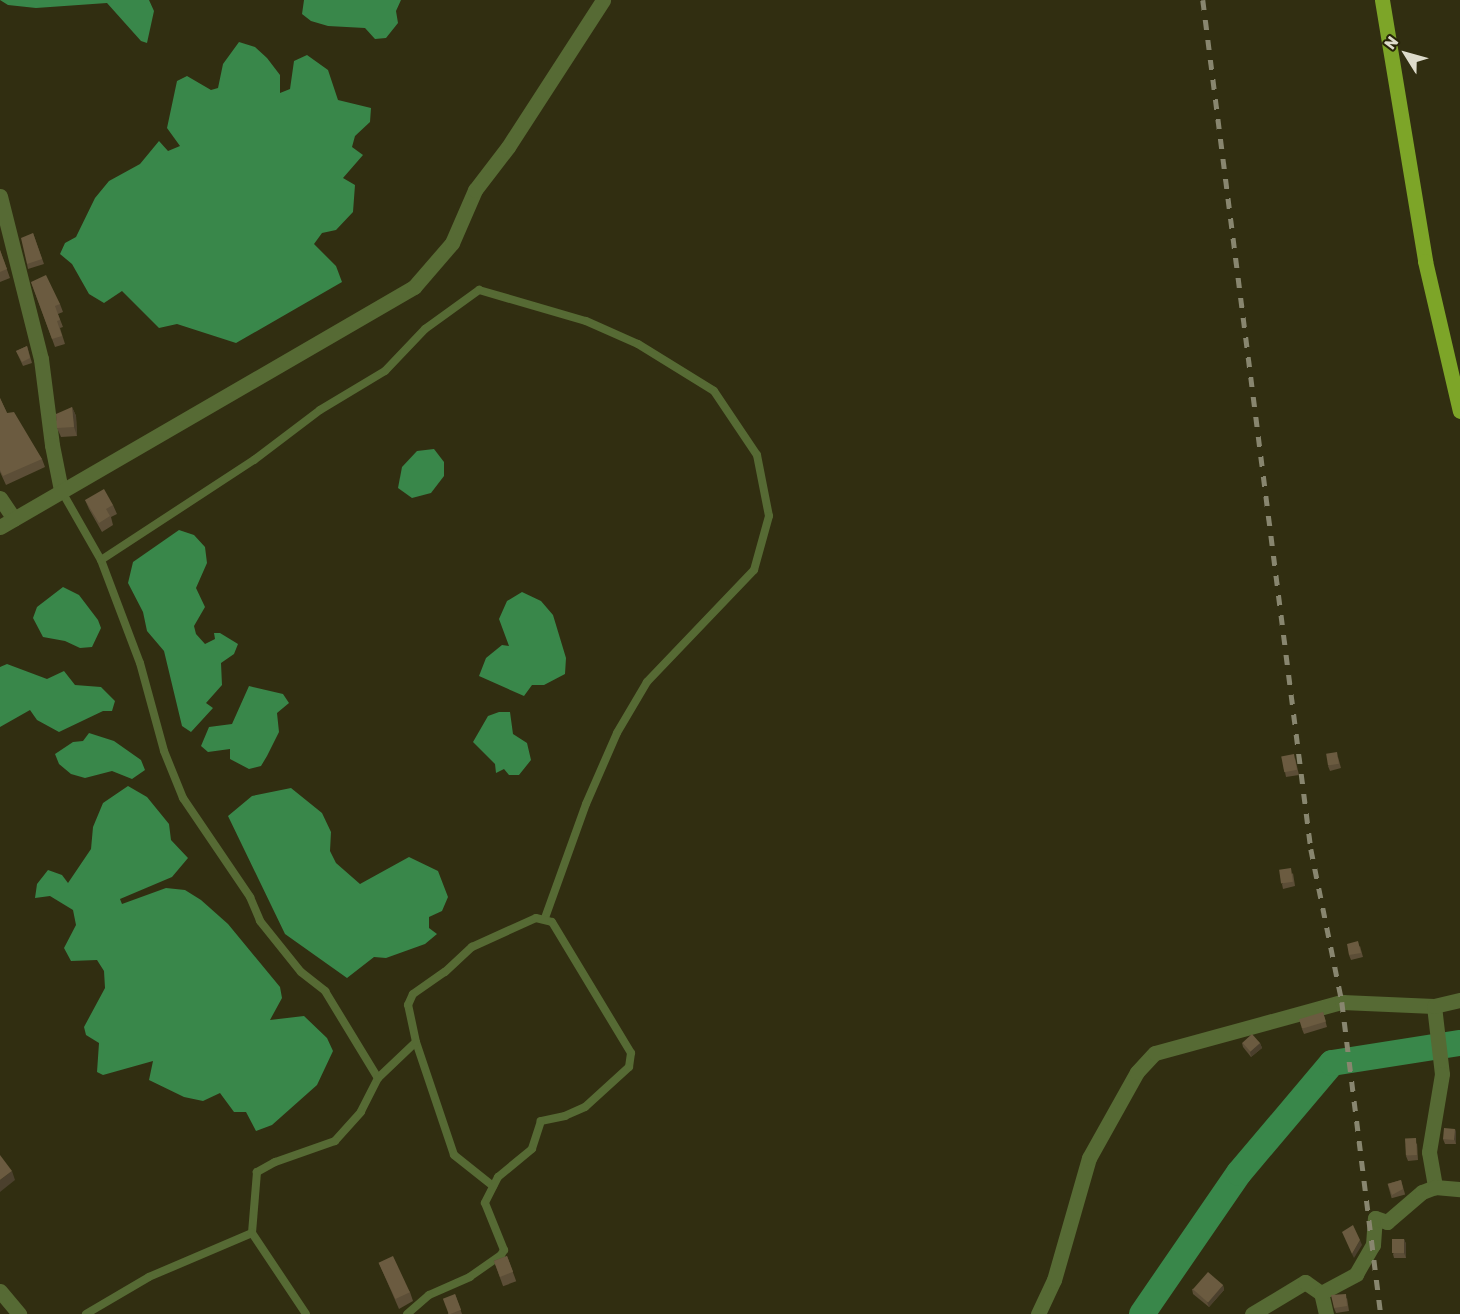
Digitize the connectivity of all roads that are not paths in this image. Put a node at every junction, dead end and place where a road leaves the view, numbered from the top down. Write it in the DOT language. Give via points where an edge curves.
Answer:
graph roads {
  1 [pos="603,0"];
  2 [pos="1382,0"];
  3 [pos="0,196"];
  4 [pos="1460,411"];
  5 [pos="62,490"];
  6 [pos="0,498"];
  7 [pos="14,519"];
  8 [pos="0,527"];
  9 [pos="101,560"];
  10 [pos="545,918"];
  11 [pos="1460,1000"];
  12 [pos="1434,1006"];
  13 [pos="416,1042"];
  14 [pos="378,1078"];
  15 [pos="493,1186"];
  16 [pos="1435,1187"];
  17 [pos="1460,1189"];
  18 [pos="252,1233"];
  19 [pos="0,1291"];
  20 [pos="1321,1293"];
  21 [pos="19,1314"];
  22 [pos="86,1314"];
  23 [pos="306,1314"];
  24 [pos="406,1314"];
  25 [pos="1038,1314"];
  26 [pos="1252,1314"];
  27 [pos="1326,1314"];
  1 -- 5 [label="street" via="508,147 475,190 452,243 414,287"];
  2 -- 4 [label="main road" via="1425,261"];
  3 -- 5 [label="street" via="41,359"];
  5 -- 7 [label="street"];
  5 -- 9 [label="lane"];
  6 -- 7 [label="street"];
  7 -- 8 [label="street"];
  9 -- 10 [label="lane" via="385,370 425,329 478,290 586,321 638,344 714,391 758,455 769,516 754,570 647,682 617,733 586,804"];
  9 -- 14 [label="lane" via="140,663 164,751 183,798 250,897 260,921 302,972 325,991"];
  10 -- 13 [label="lane" via="536,918 472,947 413,994 408,1005"];
  10 -- 15 [label="lane" via="558,933 632,1060 585,1107 541,1121 532,1149"];
  11 -- 12 [label="street"];
  12 -- 16 [label="street" via="1442,1074 1429,1152"];
  12 -- 25 [label="street" via="1342,1002 1155,1053 1137,1072 1089,1158 1054,1280"];
  13 -- 14 [label="lane"];
  13 -- 15 [label="lane" via="454,1155"];
  14 -- 18 [label="lane" via="361,1112 335,1141 269,1164 257,1172"];
  15 -- 24 [label="lane" via="485,1203 504,1250 501,1255 470,1277 429,1295"];
  16 -- 17 [label="street"];
  16 -- 20 [label="street" via="1422,1192 1388,1222 1375,1218 1373,1245 1356,1274"];
  18 -- 22 [label="lane" via="149,1277"];
  18 -- 23 [label="lane"];
  19 -- 21 [label="street"];
  20 -- 26 [label="street" via="1305,1282"];
  20 -- 27 [label="street"];
}
